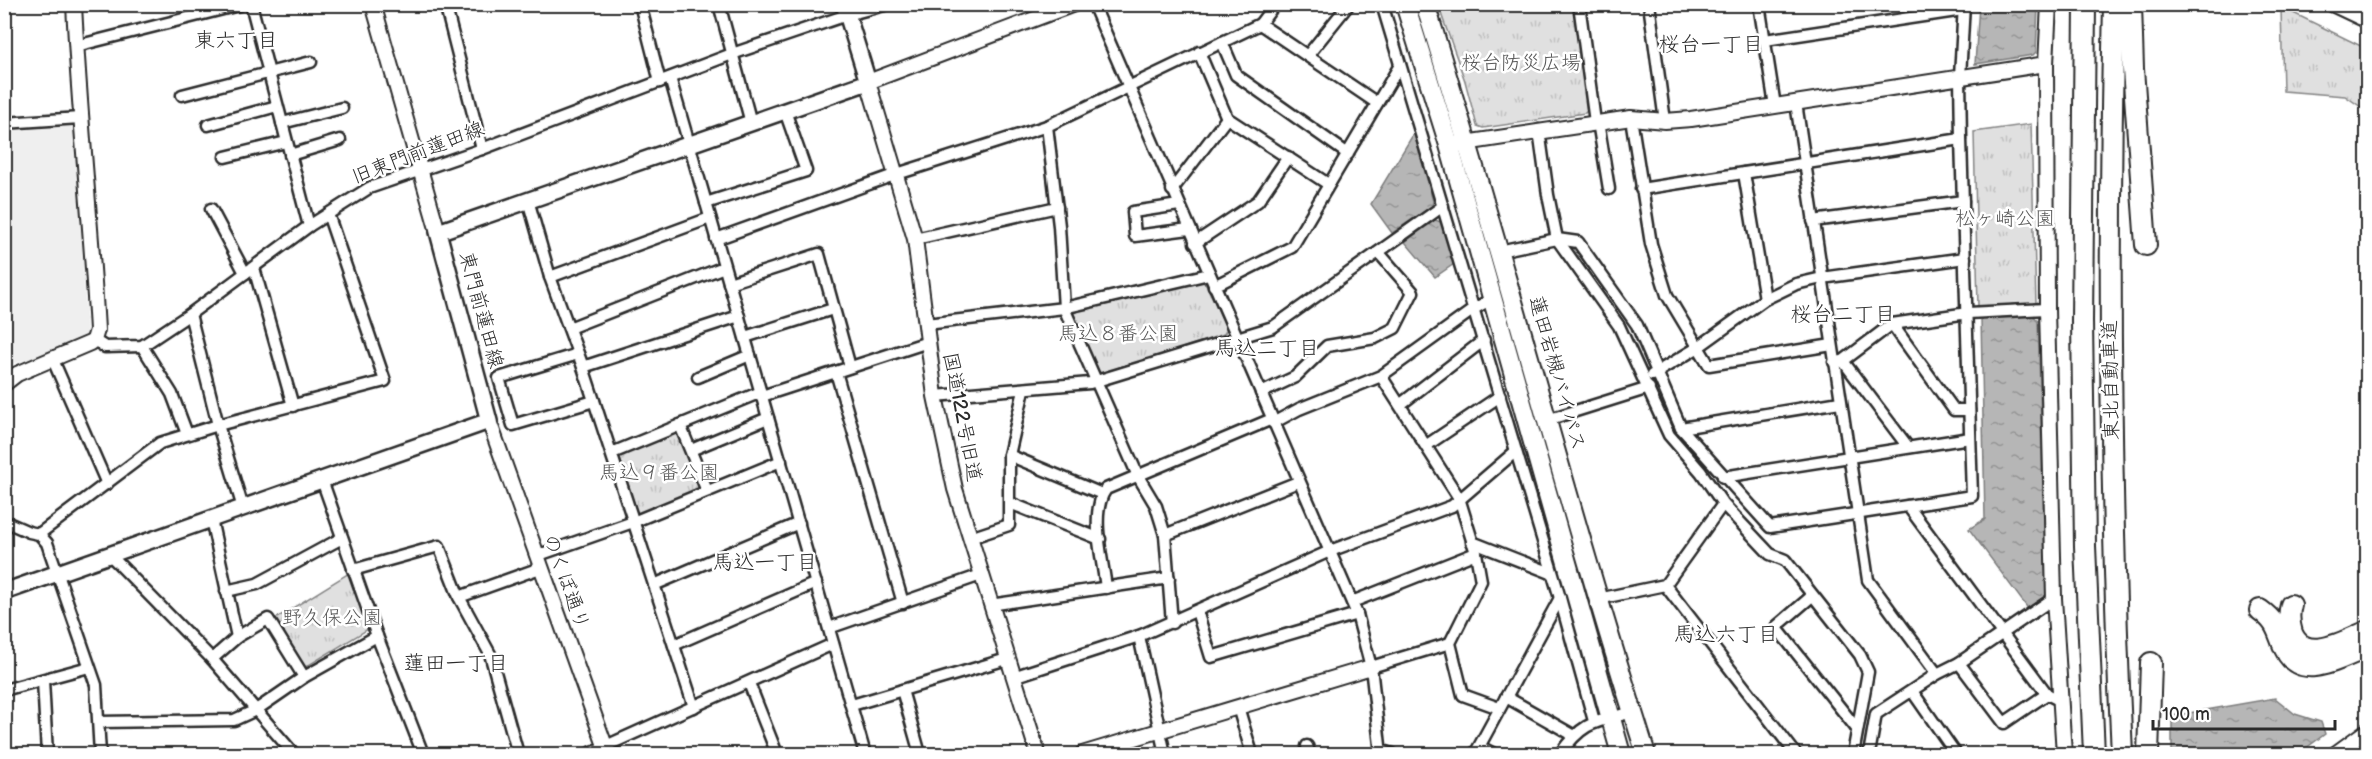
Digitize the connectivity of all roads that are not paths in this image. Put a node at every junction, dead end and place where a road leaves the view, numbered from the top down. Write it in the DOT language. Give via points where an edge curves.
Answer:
graph roads {
  1 [pos="74,4"];
  2 [pos="243,4"];
  3 [pos="251,4"];
  4 [pos="373,4"];
  5 [pos="444,4"];
  6 [pos="640,4"];
  7 [pos="719,4"];
  8 [pos="888,4"];
  9 [pos="1074,4"];
  10 [pos="1093,4"];
  11 [pos="1275,4"];
  12 [pos="1349,4"];
  13 [pos="1382,4"];
  14 [pos="1405,4"];
  15 [pos="1425,4"];
  16 [pos="1579,4"];
  17 [pos="1649,4"];
  18 [pos="1759,4"];
  19 [pos="2049,4"];
  20 [pos="2085,4"];
  21 [pos="2114,4"];
  22 [pos="2131,4"];
  23 [pos="2332,4"];
  24 [pos="1964,7"];
  25 [pos="845,10"];
  26 [pos="2367,21"];
  27 [pos="1260,24"];
  28 [pos="1765,40"];
  29 [pos="1222,42"];
  30 [pos="76,46"];
  31 [pos="1199,52"];
  32 [pos="732,54"];
  33 [pos="1308,55"];
  34 [pos="311,62"];
  35 [pos="2046,63"];
  36 [pos="1400,64"];
  37 [pos="267,72"];
  38 [pos="1960,77"];
  39 [pos="665,80"];
  40 [pos="868,82"];
  41 [pos="1128,87"];
  42 [pos="182,95"];
  43 [pos="1377,103"];
  44 [pos="1796,103"];
  45 [pos="277,106"];
  46 [pos="1775,106"];
  47 [pos="342,108"];
  48 [pos="785,111"];
  49 [pos="80,118"];
  50 [pos="1227,118"];
  51 [pos="1631,118"];
  52 [pos="1665,121"];
  53 [pos="1597,122"];
  54 [pos="4,123"];
  55 [pos="282,123"];
  56 [pos="751,123"];
  57 [pos="208,125"];
  58 [pos="1047,126"];
  59 [pos="1539,130"];
  60 [pos="1961,139"];
  61 [pos="340,140"];
  62 [pos="286,142"];
  63 [pos="1468,142"];
  64 [pos="689,144"];
  65 [pos="1449,145"];
  66 [pos="482,149"];
  67 [pos="1348,154"];
  68 [pos="290,155"];
  69 [pos="225,157"];
  70 [pos="1288,157"];
  71 [pos="1805,163"];
  72 [pos="420,171"];
  73 [pos="1744,173"];
  74 [pos="897,174"];
  75 [pos="1328,184"];
  76 [pos="1609,189"];
  77 [pos="1641,189"];
  78 [pos="1172,190"];
  79 [pos="528,200"];
  80 [pos="1963,201"];
  81 [pos="706,203"];
  82 [pos="1179,205"];
  83 [pos="1443,206"];
  84 [pos="1057,207"];
  85 [pos="211,209"];
  86 [pos="328,214"];
  87 [pos="710,218"];
  88 [pos="1814,221"];
  89 [pos="309,226"];
  90 [pos="1190,229"];
  91 [pos="438,232"];
  92 [pos="716,239"];
  93 [pos="915,239"];
  94 [pos="1557,239"];
  95 [pos="1195,243"];
  96 [pos="2146,245"];
  97 [pos="1499,252"];
  98 [pos="1379,253"];
  99 [pos="1965,258"];
  100 [pos="724,267"];
  101 [pos="250,271"];
  102 [pos="1209,274"];
  103 [pos="550,277"];
  104 [pos="1822,278"];
  105 [pos="729,284"];
  106 [pos="1214,286"];
  107 [pos="1493,298"];
  108 [pos="1765,299"];
  109 [pos="1064,308"];
  110 [pos="833,309"];
  111 [pos="1474,309"];
  112 [pos="2048,309"];
  113 [pos="1968,313"];
  114 [pos="190,314"];
  115 [pos="739,316"];
  116 [pos="926,324"];
  117 [pos="1892,324"];
  118 [pos="568,328"];
  119 [pos="745,337"];
  120 [pos="1237,337"];
  121 [pos="94,340"];
  122 [pos="1484,340"];
  123 [pos="928,342"];
  124 [pos="1832,345"];
  125 [pos="142,346"];
  126 [pos="1697,348"];
  127 [pos="578,354"];
  128 [pos="750,355"];
  129 [pos="53,360"];
  130 [pos="1839,361"];
  131 [pos="583,367"];
  132 [pos="850,368"];
  133 [pos="836,372"];
  134 [pos="1658,372"];
  135 [pos="1381,376"];
  136 [pos="698,377"];
  137 [pos="1097,381"];
  138 [pos="4,384"];
  139 [pos="1647,384"];
  140 [pos="1024,390"];
  141 [pos="1261,393"];
  142 [pos="761,394"];
  143 [pos="935,396"];
  144 [pos="1500,396"];
  145 [pos="594,401"];
  146 [pos="1840,402"];
  147 [pos="1401,404"];
  148 [pos="293,406"];
  149 [pos="1969,410"];
  150 [pos="768,418"];
  151 [pos="1547,420"];
  152 [pos="489,421"];
  153 [pos="1273,421"];
  154 [pos="218,425"];
  155 [pos="680,425"];
  156 [pos="1682,428"];
  157 [pos="187,434"];
  158 [pos="1970,438"];
  159 [pos="1427,445"];
  160 [pos="1908,447"];
  161 [pos="691,450"];
  162 [pos="1516,451"];
  163 [pos="612,453"];
  164 [pos="1009,455"];
  165 [pos="1848,457"];
  166 [pos="780,460"];
  167 [pos="1138,476"];
  168 [pos="1723,477"];
  169 [pos="322,480"];
  170 [pos="1298,482"];
  171 [pos="107,484"];
  172 [pos="707,491"];
  173 [pos="1102,494"];
  174 [pos="1459,498"];
  175 [pos="1010,503"];
  176 [pos="1723,504"];
  177 [pos="1908,506"];
  178 [pos="243,508"];
  179 [pos="1857,514"];
  180 [pos="211,519"];
  181 [pos="4,521"];
  182 [pos="633,522"];
  183 [pos="799,523"];
  184 [pos="39,534"];
  185 [pos="1165,535"];
  186 [pos="342,538"];
  187 [pos="970,538"];
  188 [pos="1100,539"];
  189 [pos="1474,548"];
  190 [pos="1330,551"];
  191 [pos="111,556"];
  192 [pos="538,562"];
  193 [pos="353,570"];
  194 [pos="1551,573"];
  195 [pos="57,574"];
  196 [pos="981,575"];
  197 [pos="1169,578"];
  198 [pos="816,583"];
  199 [pos="654,585"];
  200 [pos="1665,585"];
  201 [pos="1107,588"];
  202 [pos="226,591"];
  203 [pos="4,592"];
  204 [pos="1812,596"];
  205 [pos="459,597"];
  206 [pos="1560,598"];
  207 [pos="2054,598"];
  208 [pos="1598,599"];
  209 [pos="1352,602"];
  210 [pos="903,603"];
  211 [pos="990,605"];
  212 [pos="2291,605"];
  213 [pos="2260,610"];
  214 [pos="1197,611"];
  215 [pos="1357,614"];
  216 [pos="1172,623"];
  217 [pos="829,628"];
  218 [pos="2367,631"];
  219 [pos="2001,633"];
  220 [pos="377,636"];
  221 [pos="1139,636"];
  222 [pos="237,637"];
  223 [pos="1450,643"];
  224 [pos="833,644"];
  225 [pos="674,645"];
  226 [pos="2367,646"];
  227 [pos="213,659"];
  228 [pos="1007,659"];
  229 [pos="1959,663"];
  230 [pos="2151,663"];
  231 [pos="89,667"];
  232 [pos="1371,668"];
  233 [pos="1937,674"];
  234 [pos="304,677"];
  235 [pos="1013,677"];
  236 [pos="43,680"];
  237 [pos="749,683"];
  238 [pos="4,690"];
  239 [pos="902,690"];
  240 [pos="1912,691"];
  241 [pos="2047,694"];
  242 [pos="1506,697"];
  243 [pos="2061,701"];
  244 [pos="852,705"];
  245 [pos="694,707"];
  246 [pos="1238,707"];
  247 [pos="1499,708"];
  248 [pos="256,710"];
  249 [pos="1633,712"];
  250 [pos="1602,719"];
  251 [pos="99,722"];
  252 [pos="1161,730"];
  253 [pos="2367,730"];
  254 [pos="1574,735"];
  255 [pos="1872,741"];
  256 [pos="1853,745"];
  257 [pos="607,750"];
  258 [pos="1478,751"];
  259 [pos="1381,752"];
  260 [pos="47,754"];
  261 [pos="100,754"];
  262 [pos="294,754"];
  263 [pos="423,754"];
  264 [pos="518,754"];
  265 [pos="588,754"];
  266 [pos="777,754"];
  267 [pos="865,754"];
  268 [pos="920,754"];
  269 [pos="1038,754"];
  270 [pos="1082,754"];
  271 [pos="1165,754"];
  272 [pos="1252,754"];
  273 [pos="1393,754"];
  274 [pos="1494,754"];
  275 [pos="1560,754"];
  276 [pos="1621,754"];
  277 [pos="1646,754"];
  278 [pos="1796,754"];
  279 [pos="1869,754"];
  280 [pos="1956,754"];
  281 [pos="2064,754"];
  282 [pos="2094,754"];
  283 [pos="2122,754"];
  284 [pos="2148,754"];
  285 [pos="2335,754"];
  1 -- 30 [label="street"];
  2 -- 30 [label="street"];
  3 -- 37 [label="street"];
  4 -- 72 [label="street"];
  5 -- 66 [label="street"];
  6 -- 39 [label="street"];
  7 -- 32 [label="street"];
  8 -- 25 [label="street, 旧東門前蓮田線"];
  9 -- 40 [label="street"];
  10 -- 41 [label="street"];
  11 -- 27 [label="street"];
  12 -- 33 [label="street"];
  13 -- 36 [label="street"];
  14 -- 65 [label="highway, 蓮田岩槻バイパス"];
  15 -- 63 [label="highway, 蓮田岩槻バイパス"];
  16 -- 53 [label="street"];
  17 -- 52 [label="street"];
  18 -- 28 [label="street"];
  19 -- 35 [label="street"];
  20 -- 282 [label="highway, 東北自動車道" via="2082,321 2085,546"];
  21 -- 283 [label="highway, 東北自動車道" via="2110,393"];
  22 -- 96 [label="highway"];
  23 -- 26 [label="street"];
  24 -- 28 [label="street"];
  24 -- 38 [label="street"];
  25 -- 32 [label="street, 旧東門前蓮田線"];
  25 -- 40 [label="main road"];
  27 -- 29 [label="street"];
  27 -- 33 [label="street"];
  28 -- 46 [label="street"];
  29 -- 31 [label="street"];
  29 -- 67 [label="street" via="1236,75"];
  30 -- 49 [label="street"];
  31 -- 41 [label="street"];
  31 -- 50 [label="street"];
  32 -- 39 [label="street, 旧東門前蓮田線"];
  32 -- 56 [label="street"];
  33 -- 43 [label="street"];
  34 -- 37 [label="street"];
  35 -- 38 [label="street"];
  35 -- 112 [label="street"];
  36 -- 43 [label="street"];
  36 -- 83 [label="street"];
  37 -- 42 [label="street"];
  37 -- 45 [label="street"];
  38 -- 44 [label="street"];
  38 -- 60 [label="street"];
  39 -- 64 [label="street"];
  39 -- 66 [label="street, 旧東門前蓮田線"];
  40 -- 48 [label="main road, 東門前蓮田線"];
  40 -- 74 [label="street, 国道122号旧道"];
  41 -- 58 [label="street"];
  41 -- 78 [label="street"];
  43 -- 67 [label="street"];
  44 -- 46 [label="street"];
  44 -- 71 [label="street"];
  45 -- 55 [label="street"];
  45 -- 57 [label="street"];
  46 -- 52 [label="street"];
  47 -- 55 [label="street"];
  48 -- 56 [label="main road, 東門前蓮田線"];
  48 -- 81 [label="street" via="806,171"];
  49 -- 54 [label="street"];
  49 -- 121 [label="street" via="92,250 97,330"];
  50 -- 70 [label="street"];
  50 -- 78 [label="street"];
  51 -- 52 [label="street"];
  51 -- 53 [label="street"];
  51 -- 77 [label="street"];
  53 -- 59 [label="street"];
  53 -- 76 [label="street"];
  55 -- 62 [label="street"];
  56 -- 64 [label="main road, 東門前蓮田線"];
  58 -- 74 [label="street"];
  58 -- 84 [label="street"];
  59 -- 63 [label="street"];
  59 -- 94 [label="street"];
  60 -- 71 [label="street"];
  60 -- 80 [label="street"];
  61 -- 68 [label="street"];
  62 -- 68 [label="street"];
  62 -- 69 [label="street"];
  63 -- 65 [label="street"];
  63 -- 97 [label="highway, 蓮田岩槻バイパス"];
  64 -- 79 [label="main road, 東門前蓮田線"];
  64 -- 81 [label="street"];
  65 -- 107 [label="highway, 蓮田岩槻バイパス"];
  66 -- 72 [label="street, 旧東門前蓮田線"];
  67 -- 75 [label="street"];
  68 -- 89 [label="street"];
  70 -- 75 [label="street"];
  70 -- 95 [label="street" via="1258,201"];
  71 -- 73 [label="street"];
  71 -- 88 [label="street"];
  72 -- 86 [label="street, 旧東門前蓮田線" via="369,189"];
  72 -- 91 [label="street"];
  73 -- 77 [label="street"];
  73 -- 108 [label="street"];
  74 -- 92 [label="street"];
  74 -- 93 [label="street, 国道122号旧道"];
  75 -- 106 [label="street" via="1292,247"];
  77 -- 126 [label="street" via="1651,244 1667,295"];
  78 -- 82 [label="street"];
  79 -- 91 [label="main road, 東門前蓮田線"];
  79 -- 103 [label="street"];
  80 -- 88 [label="street"];
  80 -- 99 [label="street"];
  81 -- 87 [label="street"];
  82 -- 90 [label="street"];
  82 -- 90 [label="street" via="1133,212 1135,236"];
  83 -- 98 [label="street"];
  83 -- 111 [label="street"];
  84 -- 93 [label="street"];
  84 -- 109 [label="street"];
  85 -- 101 [label="street"];
  86 -- 89 [label="street, 旧東門前蓮田線"];
  86 -- 148 [label="street" via="385,381"];
  87 -- 92 [label="street"];
  87 -- 103 [label="street"];
  88 -- 104 [label="street"];
  89 -- 101 [label="street, 旧東門前蓮田線"];
  90 -- 95 [label="street"];
  91 -- 152 [label="main road, 東門前蓮田線"];
  92 -- 100 [label="street"];
  93 -- 116 [label="street, 国道122号旧道"];
  94 -- 97 [label="street"];
  94 -- 134 [label="street" via="1578,242 1637,325"];
  94 -- 139 [label="street" via="1619,326"];
  95 -- 102 [label="street"];
  97 -- 151 [label="highway, 蓮田岩槻バイパス"];
  98 -- 120 [label="street" via="1273,327"];
  98 -- 141 [label="street" via="1413,292 1395,328 1375,338 1327,346 1295,377"];
  99 -- 104 [label="street"];
  99 -- 113 [label="street"];
  100 -- 105 [label="street"];
  100 -- 118 [label="street"];
  101 -- 114 [label="street, 旧東門前蓮田線"];
  101 -- 148 [label="street"];
  102 -- 106 [label="street"];
  102 -- 109 [label="street"];
  103 -- 118 [label="street"];
  104 -- 108 [label="street" via="1796,284"];
  104 -- 124 [label="street"];
  105 -- 110 [label="street" via="819,254"];
  105 -- 115 [label="street"];
  106 -- 120 [label="street"];
  107 -- 111 [label="street"];
  107 -- 250 [label="highway, 蓮田岩槻バイパス"];
  108 -- 126 [label="street"];
  109 -- 116 [label="street"];
  109 -- 137 [label="street"];
  110 -- 119 [label="street"];
  110 -- 132 [label="street"];
  111 -- 122 [label="street"];
  111 -- 135 [label="street"];
  112 -- 113 [label="street"];
  112 -- 207 [label="street"];
  113 -- 117 [label="street"];
  113 -- 149 [label="street"];
  114 -- 125 [label="street, 旧東門前蓮田線"];
  114 -- 154 [label="street"];
  115 -- 119 [label="street"];
  115 -- 131 [label="street"];
  116 -- 123 [label="street, 国道122号旧道"];
  117 -- 130 [label="street"];
  117 -- 149 [label="street" via="1954,410"];
  118 -- 127 [label="street"];
  119 -- 128 [label="street"];
  120 -- 137 [label="street"];
  120 -- 141 [label="street"];
  121 -- 125 [label="street" via="105,347"];
  121 -- 129 [label="street"];
  122 -- 144 [label="street"];
  122 -- 147 [label="street"];
  123 -- 132 [label="street"];
  123 -- 143 [label="street, 国道122号旧道"];
  124 -- 126 [label="street" via="1709,365"];
  124 -- 130 [label="street"];
  125 -- 157 [label="street" via="172,394"];
  126 -- 134 [label="street"];
  127 -- 131 [label="street"];
  127 -- 145 [label="street" via="499,378 513,425"];
  128 -- 136 [label="street"];
  128 -- 142 [label="street"];
  129 -- 138 [label="street" via="17,374"];
  129 -- 171 [label="street"];
  130 -- 146 [label="street"];
  130 -- 160 [label="street"];
  131 -- 145 [label="street"];
  132 -- 133 [label="street"];
  133 -- 142 [label="street"];
  133 -- 210 [label="street"];
  134 -- 139 [label="street"];
  134 -- 156 [label="street"];
  135 -- 147 [label="street"];
  135 -- 153 [label="street"];
  137 -- 140 [label="street"];
  137 -- 167 [label="street"];
  139 -- 151 [label="street"];
  139 -- 176 [label="street" via="1670,435"];
  140 -- 143 [label="street"];
  140 -- 164 [label="street"];
  141 -- 153 [label="street"];
  142 -- 150 [label="street"];
  142 -- 155 [label="street"];
  143 -- 187 [label="street, 国道122号旧道"];
  144 -- 159 [label="street"];
  144 -- 162 [label="street"];
  145 -- 163 [label="street"];
  146 -- 156 [label="street"];
  146 -- 165 [label="street"];
  147 -- 159 [label="street"];
  148 -- 154 [label="street"];
  149 -- 158 [label="street"];
  150 -- 161 [label="street"];
  150 -- 166 [label="street"];
  151 -- 208 [label="highway, 蓮田岩槻バイパス"];
  152 -- 169 [label="main road"];
  152 -- 192 [label="street, のくぼ通り"];
  153 -- 167 [label="street"];
  153 -- 170 [label="street"];
  154 -- 157 [label="street"];
  154 -- 178 [label="street"];
  155 -- 161 [label="street"];
  155 -- 163 [label="street"];
  156 -- 168 [label="street"];
  157 -- 171 [label="street" via="160,443"];
  158 -- 160 [label="street"];
  158 -- 177 [label="street" via="1972,496"];
  159 -- 174 [label="street"];
  160 -- 165 [label="street"];
  161 -- 172 [label="street"];
  162 -- 174 [label="street"];
  162 -- 194 [label="street"];
  163 -- 182 [label="street"];
  164 -- 173 [label="street"];
  164 -- 175 [label="street"];
  165 -- 168 [label="street"];
  165 -- 179 [label="street"];
  166 -- 172 [label="street"];
  166 -- 183 [label="street"];
  167 -- 173 [label="street"];
  167 -- 185 [label="street" via="1156,506"];
  168 -- 179 [label="street" via="1770,527"];
  169 -- 178 [label="main road"];
  169 -- 186 [label="street"];
  170 -- 185 [label="street"];
  170 -- 190 [label="street"];
  171 -- 184 [label="street"];
  172 -- 182 [label="street"];
  173 -- 188 [label="street" via="1097,512"];
  174 -- 189 [label="street"];
  174 -- 190 [label="street" via="1452,506"];
  175 -- 187 [label="street" via="1009,525"];
  175 -- 188 [label="street"];
  176 -- 200 [label="street"];
  176 -- 204 [label="street" via="1770,554 1785,560"];
  177 -- 179 [label="street"];
  177 -- 219 [label="street"];
  178 -- 180 [label="main road"];
  179 -- 233 [label="street" via="1868,580"];
  180 -- 191 [label="main road"];
  180 -- 202 [label="street"];
  181 -- 184 [label="street"];
  182 -- 192 [label="street"];
  182 -- 199 [label="street"];
  183 -- 198 [label="street"];
  183 -- 199 [label="street"];
  184 -- 195 [label="street" via="47,543"];
  185 -- 197 [label="street"];
  186 -- 193 [label="street"];
  186 -- 202 [label="street" via="257,584"];
  187 -- 196 [label="street, 国道122号旧道"];
  188 -- 201 [label="street"];
  189 -- 194 [label="street"];
  189 -- 209 [label="street"];
  189 -- 223 [label="street" via="1481,581"];
  190 -- 209 [label="street"];
  190 -- 214 [label="street"];
  191 -- 195 [label="main road"];
  191 -- 227 [label="street"];
  192 -- 205 [label="street"];
  192 -- 257 [label="street, のくぼ通り"];
  193 -- 205 [label="street" via="439,546"];
  193 -- 220 [label="street"];
  194 -- 206 [label="street"];
  195 -- 203 [label="main road"];
  195 -- 231 [label="street"];
  196 -- 210 [label="street"];
  196 -- 211 [label="street, 国道122号旧道"];
  197 -- 201 [label="street"];
  197 -- 216 [label="street"];
  198 -- 217 [label="street"];
  198 -- 225 [label="street"];
  199 -- 225 [label="street"];
  200 -- 208 [label="street"];
  200 -- 278 [label="street"];
  201 -- 211 [label="street"];
  202 -- 222 [label="street"];
  204 -- 256 [label="street" via="1869,672"];
  204 -- 256 [label="street" via="1776,627"];
  205 -- 264 [label="street" via="489,654"];
  206 -- 242 [label="street"];
  206 -- 250 [label="street"];
  207 -- 219 [label="street"];
  207 -- 243 [label="street"];
  208 -- 249 [label="highway, 蓮田岩槻バイパス"];
  209 -- 215 [label="street"];
  210 -- 217 [label="street"];
  211 -- 228 [label="street, 国道122号旧道"];
  212 -- 218 [label="highway" via="2290,626 2298,644 2306,648 2324,648"];
  213 -- 226 [label="highway" via="2271,618 2289,655 2301,666 2319,666"];
  214 -- 215 [label="street" via="1211,657"];
  214 -- 216 [label="street"];
  215 -- 232 [label="street"];
  216 -- 221 [label="street"];
  217 -- 224 [label="street"];
  219 -- 229 [label="street"];
  219 -- 241 [label="street"];
  220 -- 234 [label="street"];
  220 -- 263 [label="street"];
  221 -- 235 [label="street"];
  221 -- 252 [label="street"];
  222 -- 227 [label="street"];
  222 -- 234 [label="street" via="268,619"];
  223 -- 232 [label="street"];
  223 -- 247 [label="street" via="1462,695"];
  224 -- 237 [label="street"];
  224 -- 244 [label="street"];
  225 -- 245 [label="street"];
  227 -- 248 [label="street"];
  228 -- 235 [label="street, 国道122号旧道"];
  228 -- 239 [label="street"];
  229 -- 233 [label="street"];
  229 -- 241 [label="street" via="2004,723"];
  230 -- 284 [label="highway"];
  231 -- 236 [label="street"];
  231 -- 251 [label="street" via="96,685"];
  232 -- 246 [label="street"];
  232 -- 259 [label="street"];
  233 -- 240 [label="street"];
  234 -- 248 [label="street"];
  235 -- 269 [label="street, 国道122号旧道"];
  236 -- 238 [label="street"];
  236 -- 260 [label="street"];
  237 -- 245 [label="street"];
  237 -- 266 [label="street"];
  239 -- 244 [label="street"];
  239 -- 268 [label="street"];
  240 -- 255 [label="street" via="1876,714"];
  240 -- 280 [label="street"];
  241 -- 243 [label="street"];
  242 -- 247 [label="street"];
  242 -- 254 [label="street"];
  243 -- 281 [label="street"];
  244 -- 267 [label="street"];
  245 -- 257 [label="street"];
  246 -- 252 [label="street"];
  246 -- 272 [label="street"];
  247 -- 258 [label="street"];
  248 -- 251 [label="street" via="234,720"];
  248 -- 262 [label="street"];
  249 -- 250 [label="street"];
  249 -- 277 [label="highway, 蓮田岩槻バイパス"];
  250 -- 254 [label="street"];
  250 -- 276 [label="highway, 蓮田岩槻バイパス"];
  251 -- 261 [label="street"];
  252 -- 270 [label="street"];
  252 -- 271 [label="street"];
  253 -- 285 [label="street"];
  254 -- 275 [label="street"];
  255 -- 256 [label="street"];
  255 -- 279 [label="street"];
  257 -- 265 [label="street"];
  258 -- 274 [label="street"];
  259 -- 273 [label="street"];
}
